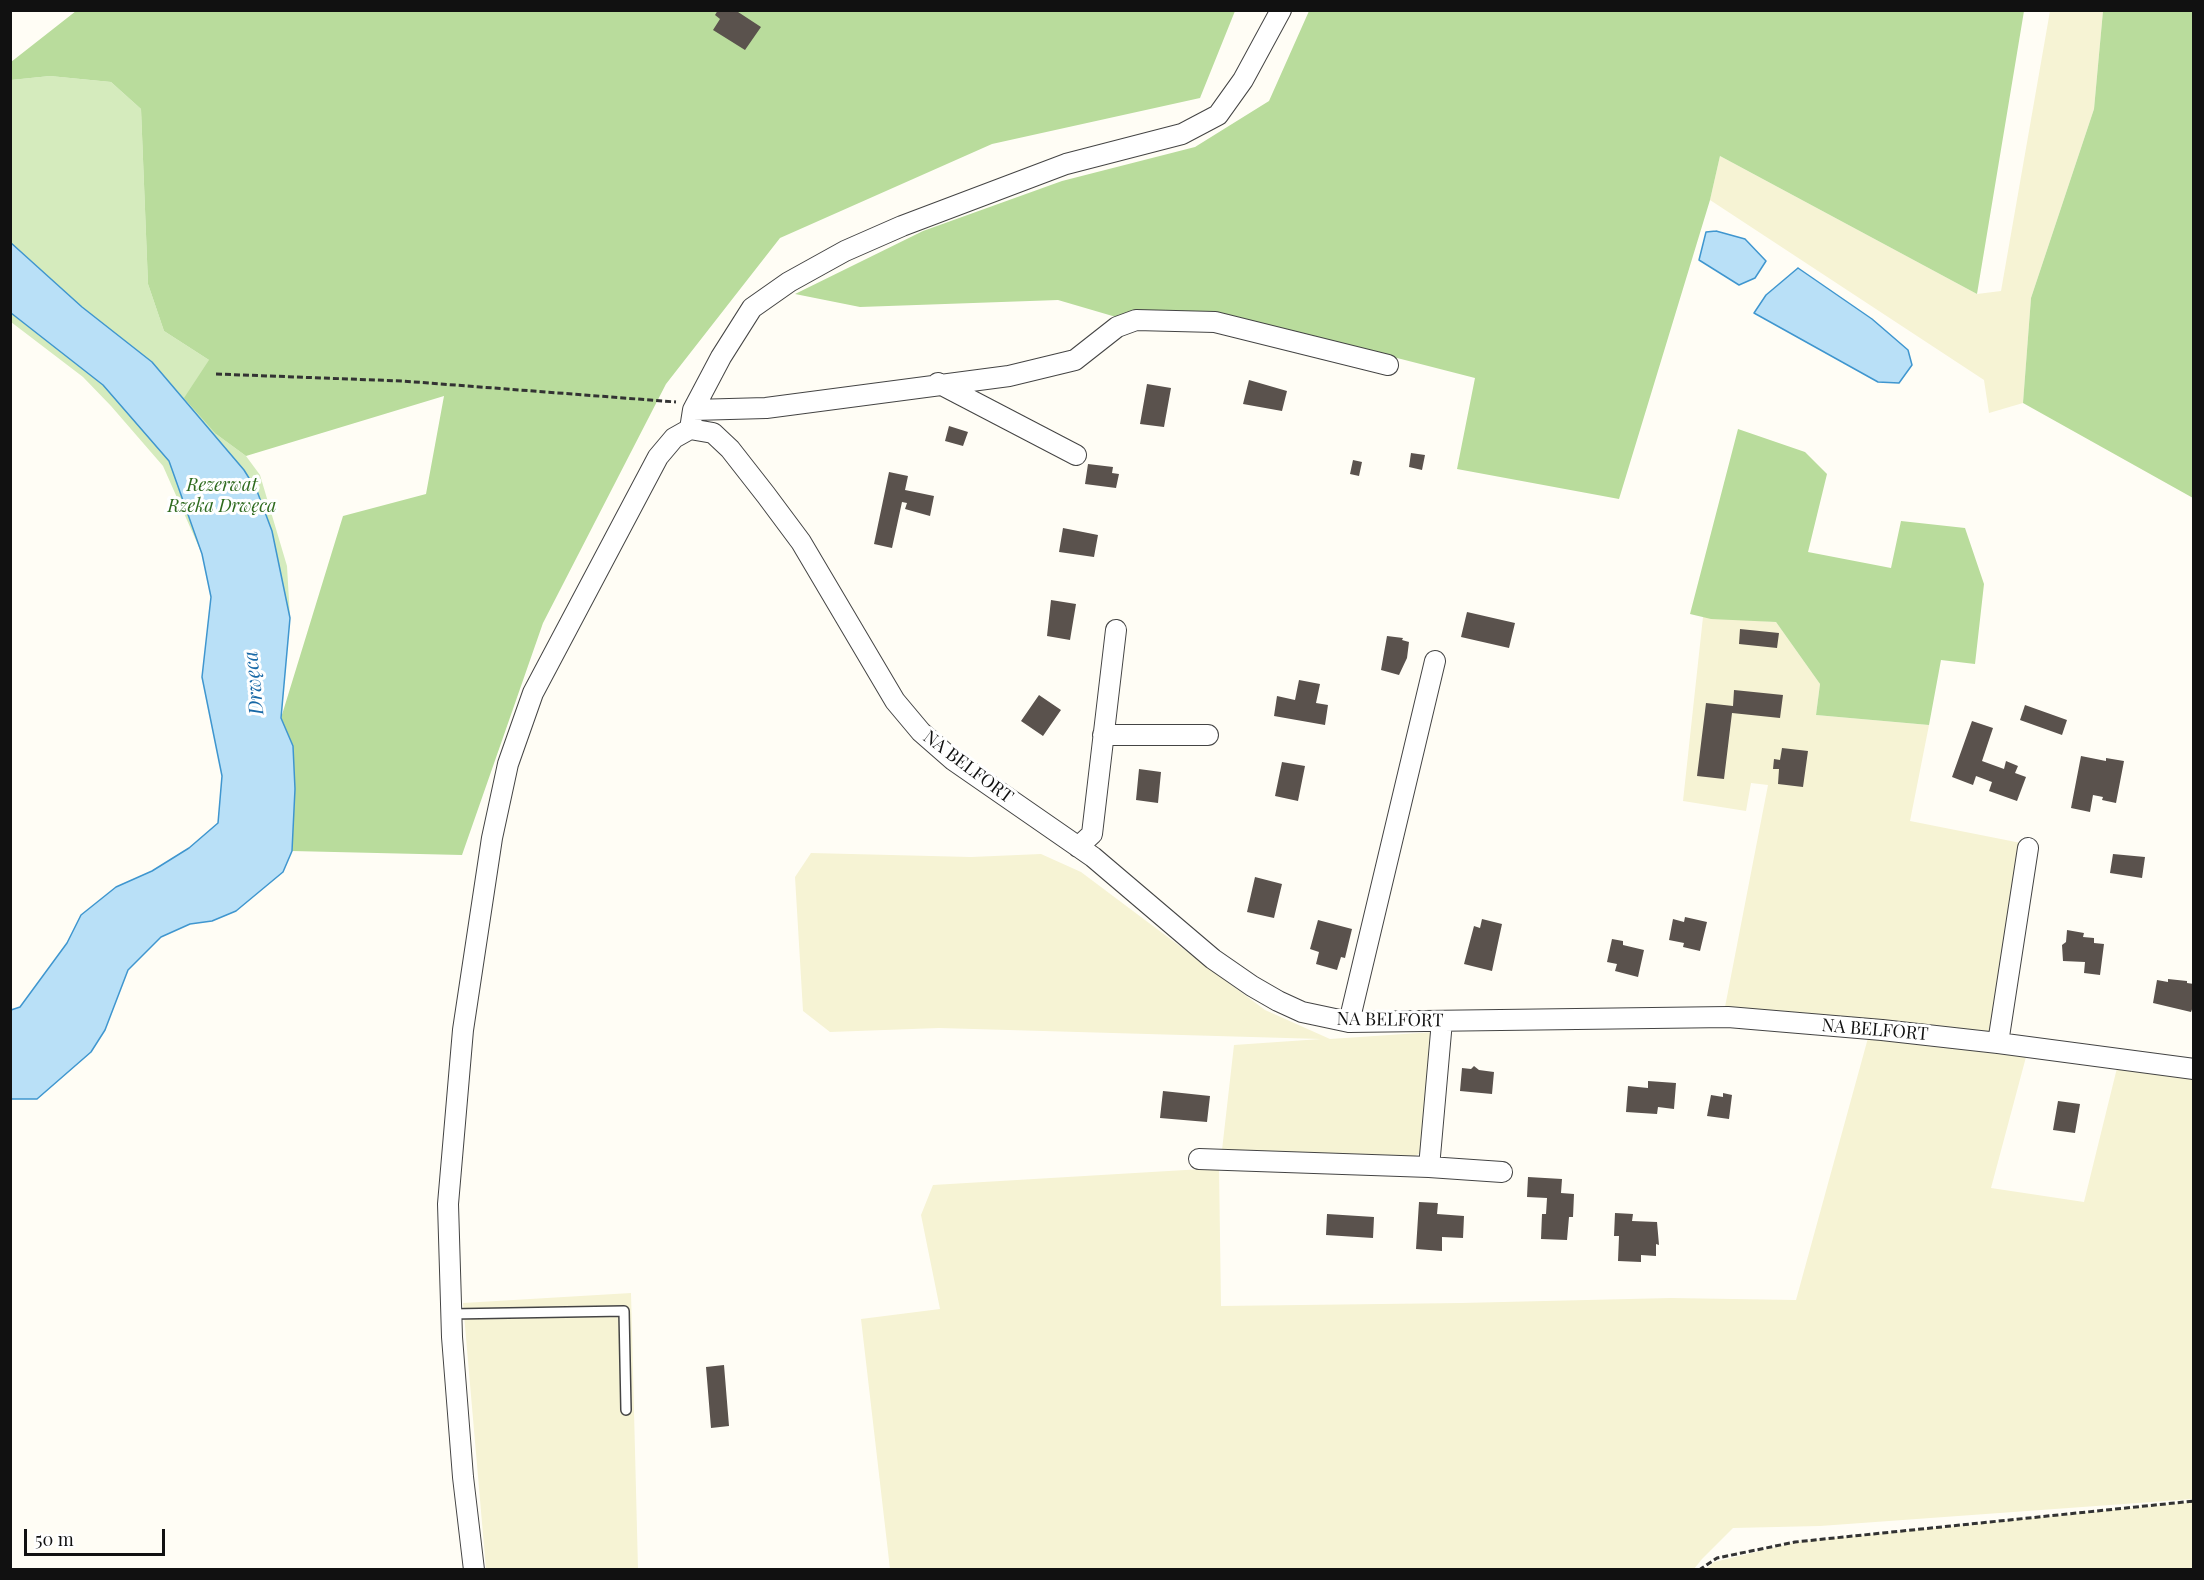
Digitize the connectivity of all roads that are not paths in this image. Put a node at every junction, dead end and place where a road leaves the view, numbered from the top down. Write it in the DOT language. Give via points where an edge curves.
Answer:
graph roads {
  1 [pos="1281,10"];
  2 [pos="1388,365"];
  3 [pos="938,383"];
  4 [pos="692,419"];
  5 [pos="1076,455"];
  6 [pos="1116,630"];
  7 [pos="1435,661"];
  8 [pos="1104,735"];
  9 [pos="1208,735"];
  10 [pos="1078,847"];
  11 [pos="2028,848"];
  12 [pos="1442,1021"];
  13 [pos="1349,1022"];
  14 [pos="1998,1043"];
  15 [pos="2193,1069"];
  16 [pos="1199,1159"];
  17 [pos="1430,1167"];
  18 [pos="1502,1172"];
  19 [pos="451,1314"];
  20 [pos="626,1410"];
  21 [pos="474,1569"];
  1 -- 4 [label="street" via="1243,80 1218,115 1182,134 1066,164 902,226 789,282 752,308 720,357"];
  2 -- 3 [label="street" via="1215,322 1136,320 1117,327 1075,360 1009,376"];
  3 -- 4 [label="street"];
  3 -- 5 [label="street"];
  4 -- 10 [label="street, NA BELFORT" via="730,449 801,542 894,701 921,732 953,760"];
  4 -- 19 [label="street" via="658,457 532,693 508,764 492,838 463,1030 448,1204"];
  6 -- 8 [label="street"];
  7 -- 13 [label="street"];
  8 -- 9 [label="street"];
  8 -- 10 [label="street" via="1092,834"];
  10 -- 13 [label="street, NA BELFORT" via="1213,959 1252,986 1302,1012"];
  11 -- 14 [label="street"];
  12 -- 13 [label="street, NA BELFORT"];
  12 -- 14 [label="street, NA BELFORT" via="1728,1017"];
  12 -- 17 [label="street"];
  14 -- 15 [label="street, NA BELFORT"];
  16 -- 17 [label="street"];
  17 -- 18 [label="street"];
  19 -- 20 [label="lane" via="624,1311"];
  19 -- 21 [label="street"];
}
